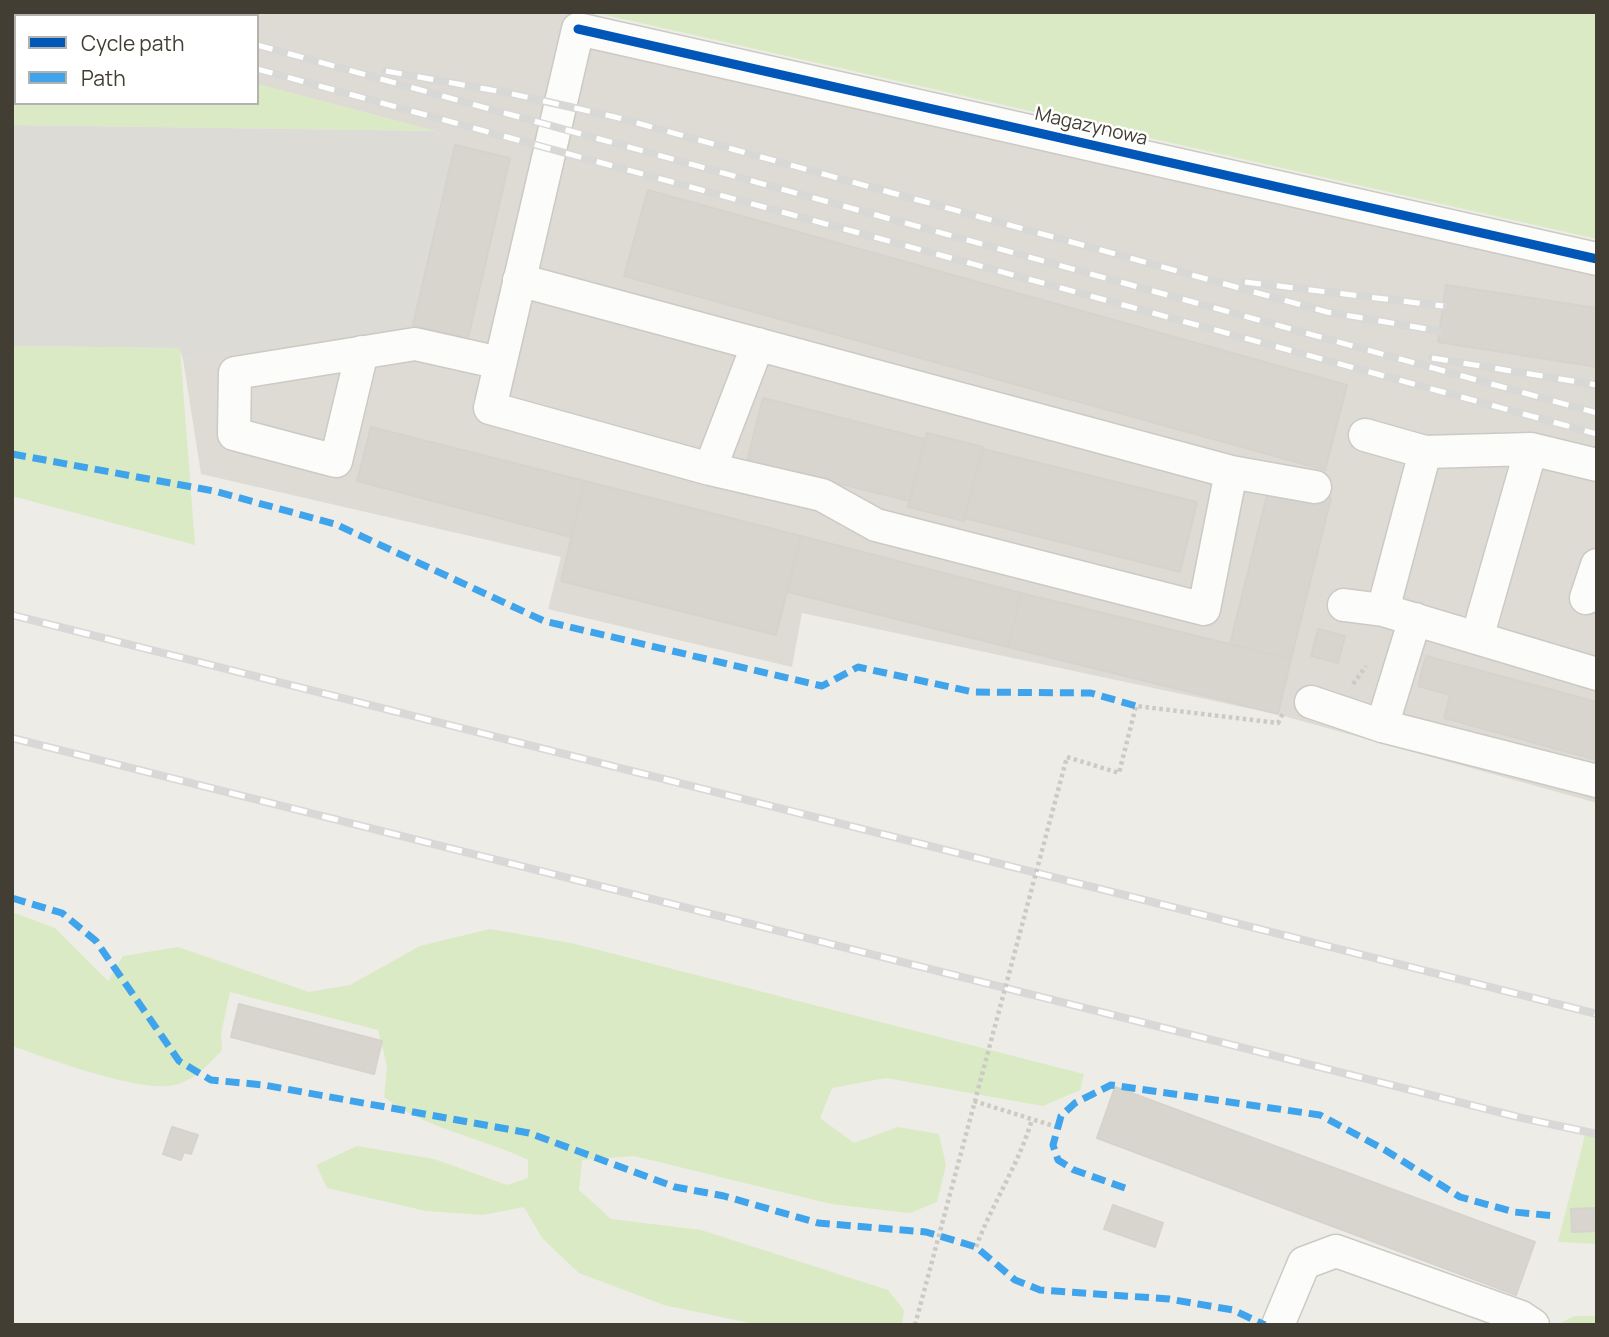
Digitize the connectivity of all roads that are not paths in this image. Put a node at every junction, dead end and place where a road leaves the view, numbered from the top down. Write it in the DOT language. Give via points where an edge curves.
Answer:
graph roads {
  1 [pos="1597,259"];
  2 [pos="519,280"];
  3 [pos="758,344"];
  4 [pos="362,352"];
  5 [pos="500,363"];
  6 [pos="1365,435"];
  7 [pos="1531,449"];
  8 [pos="1425,452"];
  9 [pos="1597,465"];
  10 [pos="710,469"];
  11 [pos="1231,472"];
  12 [pos="1315,487"];
  13 [pos="1597,565"];
  14 [pos="1586,598"];
  15 [pos="1344,605"];
  16 [pos="1383,610"];
  17 [pos="1415,619"];
  18 [pos="1477,638"];
  19 [pos="1597,674"];
  20 [pos="1311,702"];
  21 [pos="1382,726"];
  22 [pos="1597,781"];
  23 [pos="1278,1325"];
  24 [pos="1533,1325"];
  1 -- 2 [label="street, Magazynowa" via="578,29"];
  2 -- 3 [label="street"];
  2 -- 5 [label="street"];
  3 -- 10 [label="street"];
  3 -- 11 [label="street"];
  4 -- 4 [label="street" via="235,373 234,433 336,461"];
  4 -- 5 [label="street" via="415,344"];
  5 -- 10 [label="street" via="490,408"];
  6 -- 8 [label="street"];
  7 -- 8 [label="street"];
  7 -- 9 [label="street"];
  7 -- 18 [label="street"];
  8 -- 16 [label="street"];
  10 -- 11 [label="street" via="822,495 876,525 1204,609"];
  11 -- 12 [label="street"];
  13 -- 14 [label="street"];
  15 -- 16 [label="street"];
  16 -- 17 [label="street"];
  17 -- 18 [label="street"];
  17 -- 21 [label="street"];
  18 -- 19 [label="street"];
  20 -- 21 [label="street"];
  21 -- 22 [label="street"];
  23 -- 24 [label="street" via="1304,1263 1336,1251"];
}
